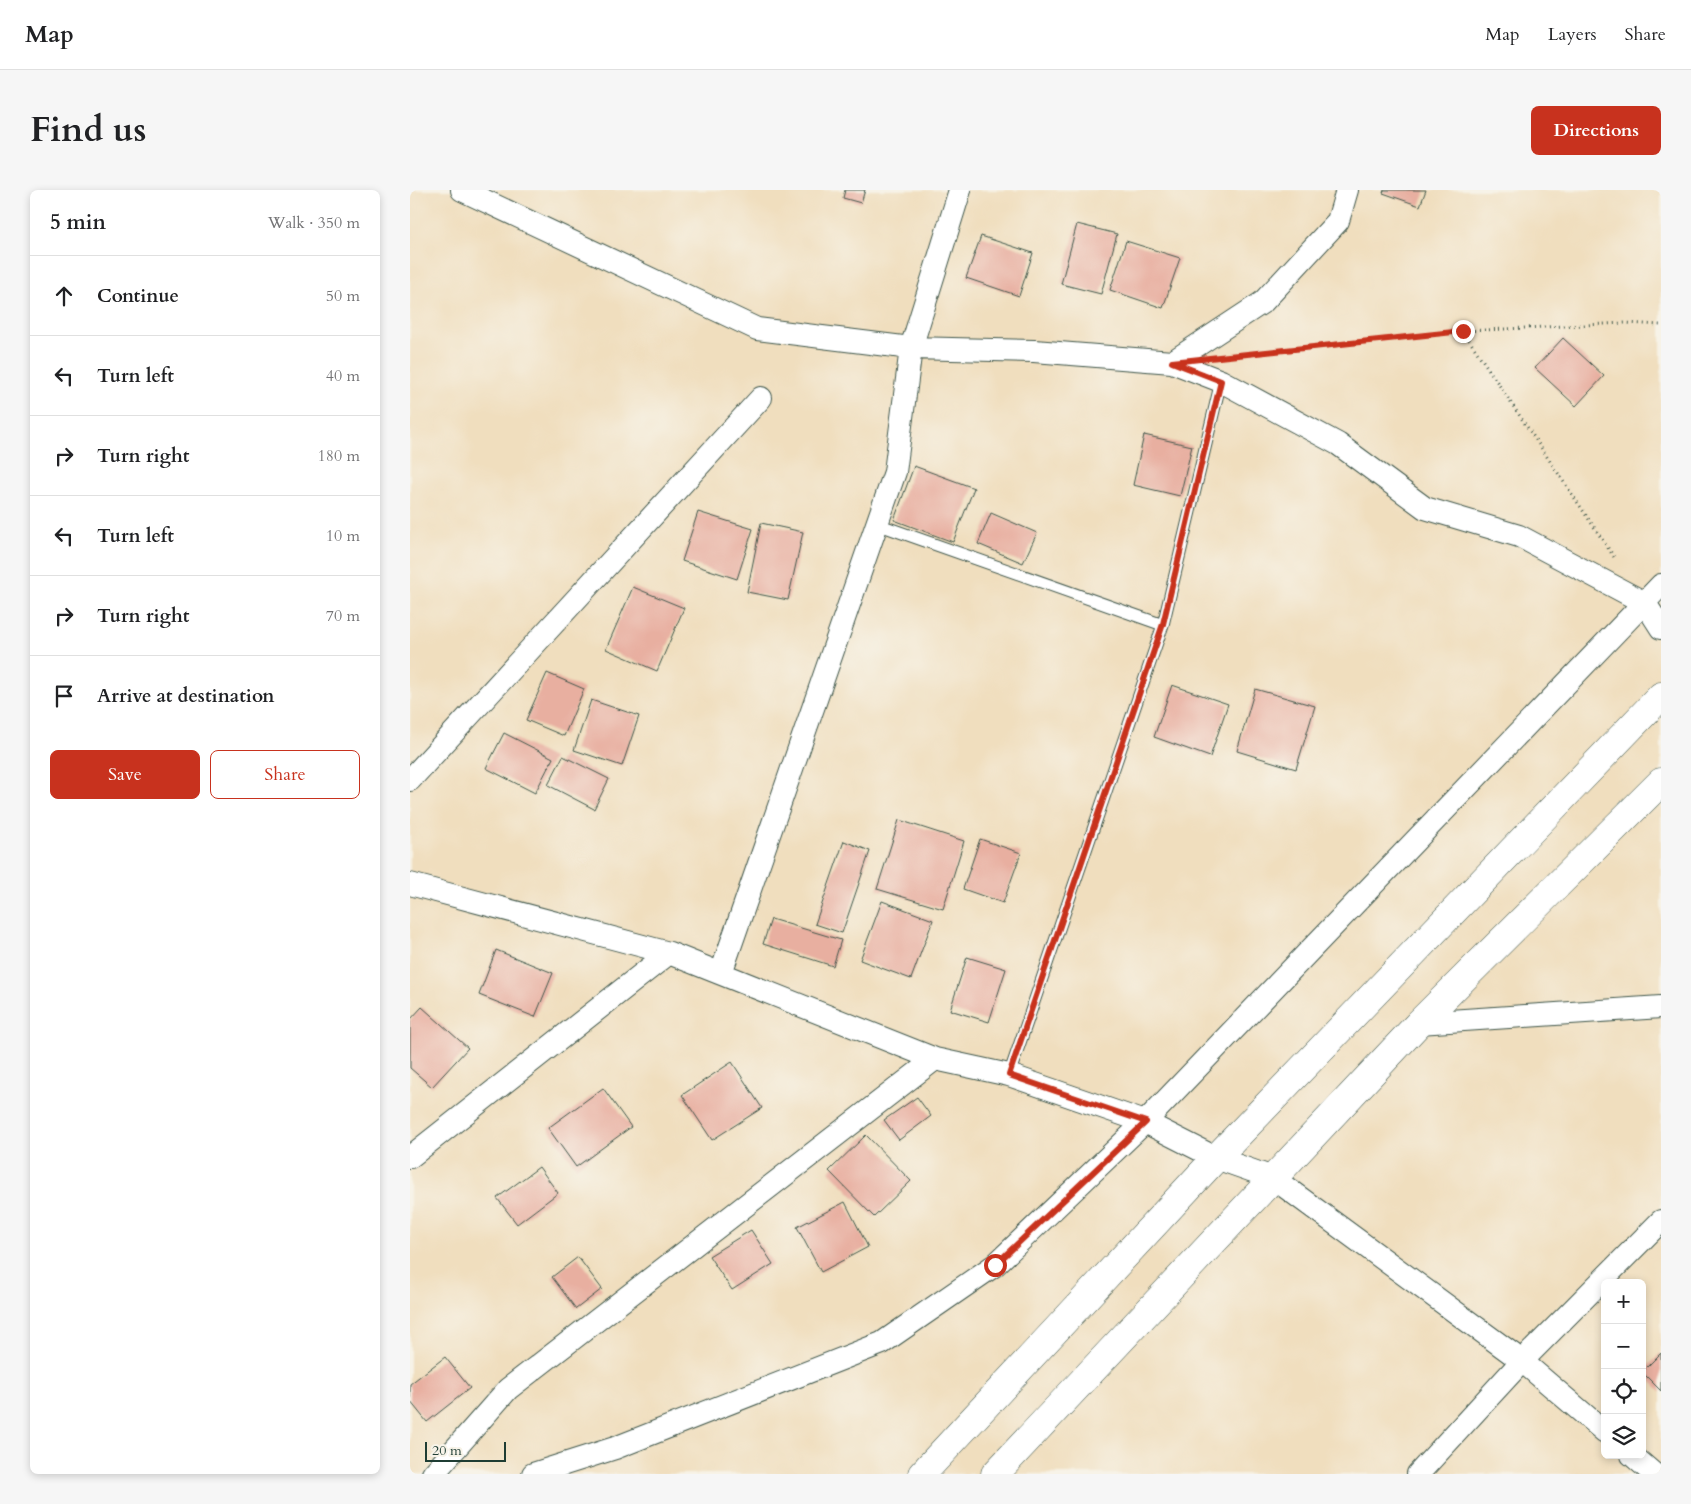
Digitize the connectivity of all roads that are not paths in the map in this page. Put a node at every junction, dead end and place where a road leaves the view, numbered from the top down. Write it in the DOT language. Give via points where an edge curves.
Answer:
graph roads {
  1 [pos="462,190"];
  2 [pos="960,190"];
  3 [pos="1347,190"];
  4 [pos="911,348"];
  5 [pos="1172,362"];
  6 [pos="1221,381"];
  7 [pos="761,398"];
  8 [pos="877,524"];
  9 [pos="1661,585"];
  10 [pos="1645,603"];
  11 [pos="1163,624"];
  12 [pos="1661,628"];
  13 [pos="1661,696"];
  14 [pos="410,780"];
  15 [pos="1661,782"];
  16 [pos="410,884"];
  17 [pos="669,953"];
  18 [pos="721,973"];
  19 [pos="1661,1007"];
  20 [pos="1419,1023"];
  21 [pos="935,1059"];
  22 [pos="1009,1075"];
  23 [pos="1146,1122"];
  24 [pos="410,1157"];
  25 [pos="1216,1158"];
  26 [pos="1273,1178"];
  27 [pos="1661,1221"];
  28 [pos="1522,1361"];
  29 [pos="1601,1429"];
  30 [pos="1637,1459"];
  31 [pos="433,1474"];
  32 [pos="533,1474"];
  33 [pos="922,1474"];
  34 [pos="994,1474"];
  35 [pos="1418,1474"];
  36 [pos="1654,1474"];
  1 -- 4 [label="street" via="757,328"];
  2 -- 4 [label="street"];
  3 -- 5 [label="street" via="1338,221 1263,302"];
  4 -- 5 [label="street" via="1034,351"];
  4 -- 8 [label="street" via="894,472"];
  5 -- 6 [label="street"];
  6 -- 10 [label="street" via="1338,444 1425,508 1519,536"];
  6 -- 11 [label="lane"];
  7 -- 14 [label="street"];
  8 -- 11 [label="lane"];
  8 -- 18 [label="street"];
  9 -- 10 [label="street"];
  10 -- 12 [label="street"];
  10 -- 23 [label="street"];
  11 -- 22 [label="lane"];
  13 -- 25 [label="main road"];
  15 -- 20 [label="main road"];
  16 -- 17 [label="street"];
  17 -- 18 [label="street"];
  17 -- 24 [label="street"];
  18 -- 21 [label="street"];
  19 -- 20 [label="street"];
  20 -- 26 [label="main road"];
  21 -- 22 [label="street"];
  21 -- 31 [label="street" via="508,1389"];
  22 -- 23 [label="street"];
  23 -- 25 [label="street"];
  23 -- 32 [label="street" via="995,1265 882,1343 615,1448"];
  25 -- 26 [label="street"];
  25 -- 33 [label="main road"];
  26 -- 28 [label="street"];
  26 -- 34 [label="main road"];
  27 -- 28 [label="street"];
  28 -- 29 [label="street"];
  28 -- 35 [label="street"];
  30 -- 36 [label="street"];
}
